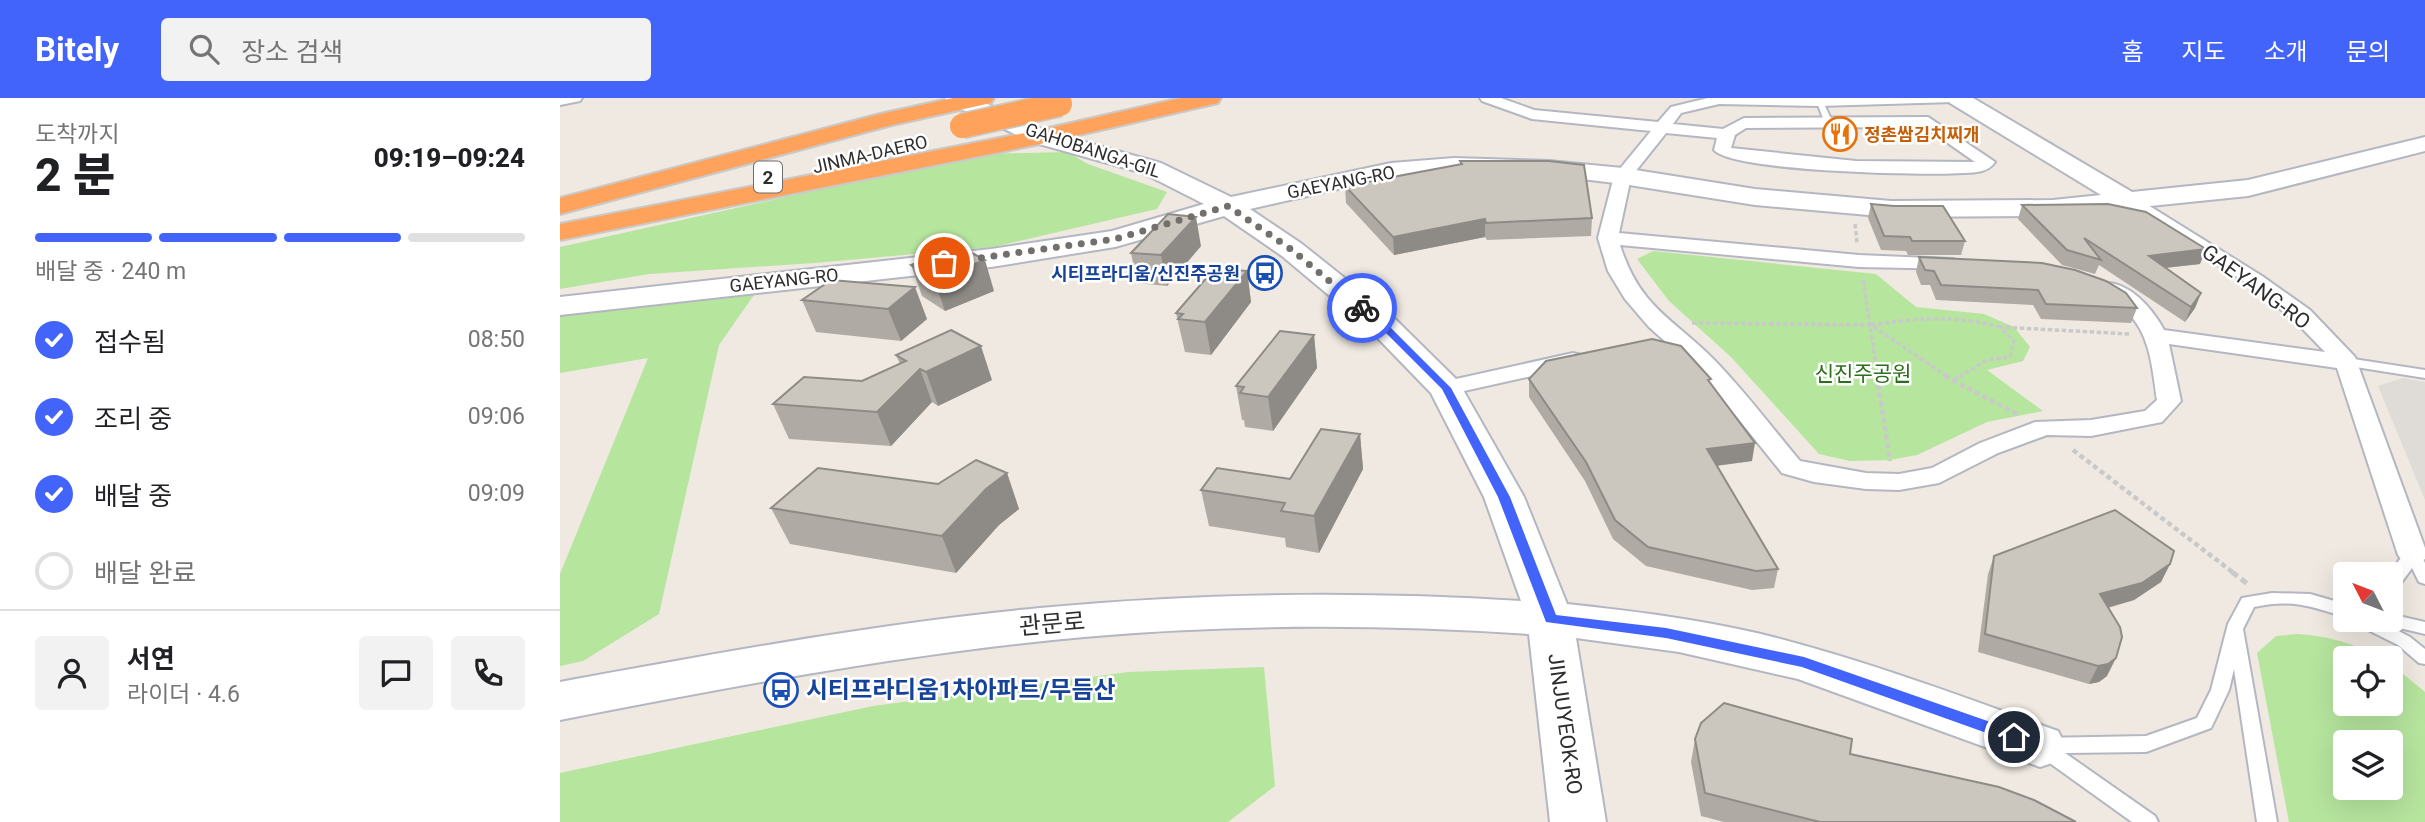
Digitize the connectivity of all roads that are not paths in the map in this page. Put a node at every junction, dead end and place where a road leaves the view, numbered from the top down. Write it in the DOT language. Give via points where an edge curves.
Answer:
graph roads {
  1 [pos="575,98"];
  2 [pos="924,98"];
  3 [pos="1124,98"];
  4 [pos="1210,98"];
  5 [pos="1956,98"];
  6 [pos="1534,100"];
  7 [pos="560,101"];
  8 [pos="1494,101"];
  9 [pos="1695,101"];
  10 [pos="1819,102"];
  11 [pos="968,111"];
  12 [pos="888,119"];
  13 [pos="1829,123"];
  14 [pos="1660,129"];
  15 [pos="1725,134"];
  16 [pos="1040,136"];
  17 [pos="2425,144"];
  18 [pos="1623,176"];
  19 [pos="2129,201"];
  20 [pos="560,206"];
  21 [pos="1228,206"];
  22 [pos="560,215"];
  23 [pos="560,224"];
  24 [pos="560,232"];
  25 [pos="1608,238"];
  26 [pos="1977,265"];
  27 [pos="2092,284"];
  28 [pos="560,306"];
  29 [pos="2158,336"];
  30 [pos="1674,338"];
  31 [pos="1647,344"];
  32 [pos="1594,356"];
  33 [pos="2347,362"];
  34 [pos="2425,374"];
  35 [pos="1446,388"];
  36 [pos="1899,482"];
  37 [pos="2413,555"];
  38 [pos="2403,568"];
  39 [pos="2425,578"];
  40 [pos="2333,606"];
  41 [pos="1550,619"];
  42 [pos="2403,623"];
  43 [pos="2236,624"];
  44 [pos="2425,628"];
  45 [pos="2386,632"];
  46 [pos="2425,659"];
  47 [pos="560,701"];
  48 [pos="2040,746"];
  49 [pos="1578,822"];
  50 [pos="2148,822"];
  51 [pos="2267,822"];
  1 -- 7 [label="street"];
  2 -- 12 [label="highway" via="921,106"];
  3 -- 11 [label="highway, 2"];
  4 -- 16 [label="highway"];
  5 -- 10 [label="street"];
  5 -- 19 [label="street"];
  6 -- 8 [label="street"];
  8 -- 14 [label="street" via="1532,114"];
  9 -- 10 [label="street"];
  9 -- 14 [label="street" via="1676,110"];
  10 -- 13 [label="lane"];
  11 -- 12 [label="highway"];
  11 -- 16 [label="street, GAHOBANGA-GIL"];
  11 -- 22 [label="highway, JINMA-DAERO / 2"];
  11 -- 23 [label="highway, JINMA-DAERO / 2"];
  12 -- 20 [label="highway"];
  13 -- 15 [label="street" via="1744,123"];
  13 -- 15 [label="street" via="1928,122 1986,162 1979,167 1947,169 1824,165 1733,155 1722,150"];
  14 -- 15 [label="street"];
  14 -- 18 [label="street"];
  16 -- 21 [label="street, GAHOBANGA-GIL" via="1152,168"];
  16 -- 24 [label="highway"];
  17 -- 19 [label="street, GAEYANG-RO" via="2248,188"];
  18 -- 19 [label="street, GAEYANG-RO" via="1755,197 1853,205 1969,210"];
  18 -- 21 [label="street, GAEYANG-RO" via="1454,165 1391,170"];
  18 -- 25 [label="street"];
  19 -- 33 [label="street, GAEYANG-RO" via="2255,280 2302,315"];
  21 -- 28 [label="street, GAEYANG-RO" via="1115,239 991,258"];
  21 -- 35 [label="street, JINJUYEOK-RO" via="1292,250 1380,322"];
  25 -- 26 [label="street" via="1909,265"];
  25 -- 30 [label="street" via="1618,271 1632,295"];
  27 -- 29 [label="street" via="2112,290 2136,306"];
  29 -- 33 [label="street"];
  29 -- 36 [label="street" via="2169,401 2153,417 2091,428 2044,427 1989,448 1939,475"];
  30 -- 31 [label="street"];
  30 -- 36 [label="street" via="1712,370 1791,467 1814,474"];
  32 -- 35 [label="street"];
  33 -- 34 [label="lane"];
  33 -- 37 [label="street, GAEYANG-RO"];
  35 -- 41 [label="street, JINJUYEOK-RO" via="1504,497"];
  37 -- 38 [label="lane"];
  37 -- 39 [label="lane"];
  40 -- 43 [label="lane" via="2300,598 2267,598 2248,602"];
  41 -- 47 [label="street, 관문로" via="1333,610 1041,624 900,642"];
  41 -- 48 [label="street, 관문로" via="1666,633 1804,662"];
  41 -- 49 [label="street, JINJUYEOK-RO"];
  42 -- 44 [label="lane"];
  43 -- 48 [label="lane" via="2220,690 2204,723 2146,744"];
  43 -- 51 [label="lane"];
  45 -- 46 [label="lane"];
  48 -- 50 [label="lane"];
}
